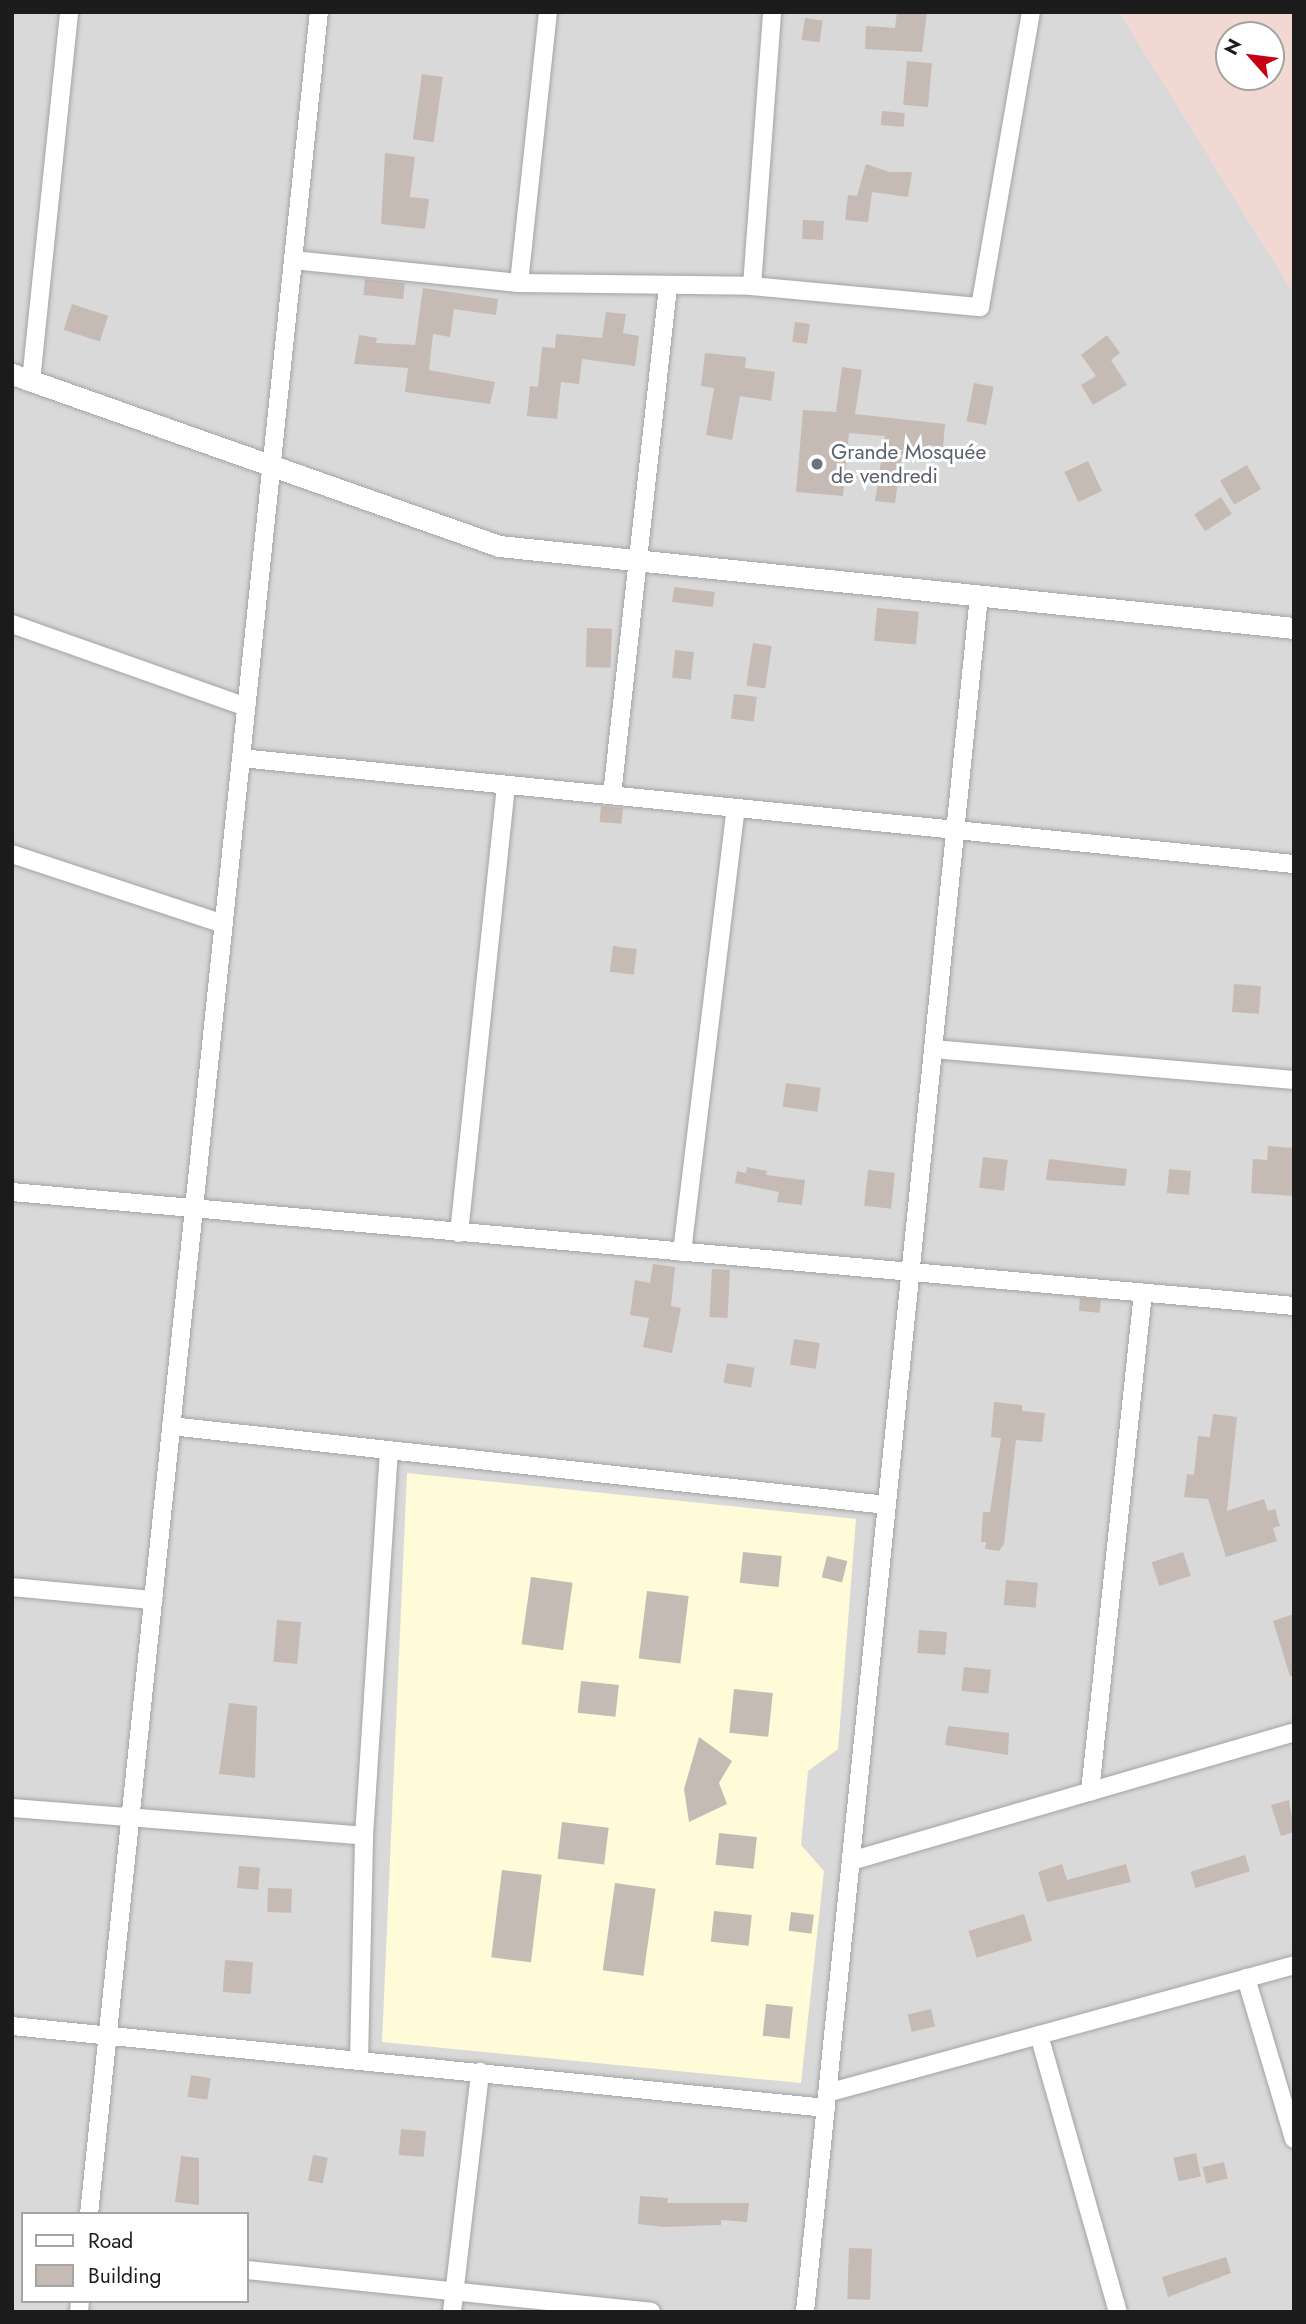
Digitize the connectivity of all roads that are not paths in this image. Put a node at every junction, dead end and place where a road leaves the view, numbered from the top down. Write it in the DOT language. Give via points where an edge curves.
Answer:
graph roads {
  1 [pos="69,12"];
  2 [pos="319,12"];
  3 [pos="548,12"];
  4 [pos="772,12"];
  5 [pos="1031,12"];
  6 [pos="293,260"];
  7 [pos="519,283"];
  8 [pos="751,286"];
  9 [pos="668,287"];
  10 [pos="22,377"];
  11 [pos="272,463"];
  12 [pos="637,560"];
  13 [pos="979,596"];
  14 [pos="12,624"];
  15 [pos="1294,628"];
  16 [pos="246,708"];
  17 [pos="241,758"];
  18 [pos="506,785"];
  19 [pos="612,795"];
  20 [pos="736,808"];
  21 [pos="955,830"];
  22 [pos="12,854"];
  23 [pos="1294,864"];
  24 [pos="224,924"];
  25 [pos="933,1049"];
  26 [pos="1294,1080"];
  27 [pos="12,1192"];
  28 [pos="194,1210"];
  29 [pos="458,1233"];
  30 [pos="682,1252"];
  31 [pos="910,1272"];
  32 [pos="1143,1293"];
  33 [pos="1294,1306"];
  34 [pos="171,1426"];
  35 [pos="389,1450"];
  36 [pos="887,1505"];
  37 [pos="12,1587"];
  38 [pos="153,1600"];
  39 [pos="1294,1732"];
  40 [pos="1090,1792"];
  41 [pos="12,1808"];
  42 [pos="130,1819"];
  43 [pos="363,1836"];
  44 [pos="850,1861"];
  45 [pos="1294,1965"];
  46 [pos="1246,1978"];
  47 [pos="12,2026"];
  48 [pos="107,2034"];
  49 [pos="1039,2035"];
  50 [pos="359,2060"];
  51 [pos="480,2072"];
  52 [pos="827,2101"];
  53 [pos="1294,2140"];
  54 [pos="89,2212"];
  55 [pos="248,2270"];
  56 [pos="455,2291"];
  57 [pos="452,2312"];
  58 [pos="651,2312"];
  59 [pos="805,2312"];
  60 [pos="1118,2312"];
  1 -- 10 [label="street"];
  2 -- 6 [label="street"];
  3 -- 7 [label="street"];
  4 -- 8 [label="street"];
  5 -- 8 [label="street" via="980,307"];
  6 -- 7 [label="street"];
  6 -- 11 [label="street"];
  7 -- 9 [label="street"];
  8 -- 9 [label="street"];
  9 -- 12 [label="street"];
  10 -- 11 [label="street"];
  11 -- 12 [label="street" via="499,546"];
  11 -- 16 [label="street"];
  12 -- 13 [label="street"];
  12 -- 19 [label="street"];
  13 -- 15 [label="street"];
  13 -- 21 [label="street"];
  14 -- 16 [label="street"];
  16 -- 17 [label="street"];
  17 -- 18 [label="street"];
  17 -- 24 [label="street"];
  18 -- 19 [label="street"];
  18 -- 29 [label="street"];
  19 -- 20 [label="street"];
  20 -- 21 [label="street"];
  20 -- 30 [label="street"];
  21 -- 23 [label="street"];
  21 -- 25 [label="street"];
  22 -- 24 [label="street"];
  24 -- 28 [label="street"];
  25 -- 26 [label="street"];
  25 -- 31 [label="street"];
  27 -- 28 [label="street"];
  28 -- 29 [label="street"];
  28 -- 34 [label="street"];
  29 -- 30 [label="street"];
  30 -- 31 [label="street"];
  31 -- 32 [label="street"];
  31 -- 36 [label="street"];
  32 -- 33 [label="street"];
  32 -- 40 [label="street"];
  34 -- 35 [label="street"];
  34 -- 38 [label="street"];
  35 -- 36 [label="street"];
  35 -- 43 [label="street"];
  36 -- 44 [label="street"];
  37 -- 38 [label="street"];
  38 -- 42 [label="street"];
  39 -- 40 [label="street"];
  40 -- 44 [label="street"];
  41 -- 42 [label="street"];
  42 -- 43 [label="street"];
  42 -- 48 [label="street"];
  43 -- 50 [label="street"];
  44 -- 52 [label="street"];
  45 -- 46 [label="street"];
  46 -- 49 [label="street"];
  46 -- 53 [label="street"];
  47 -- 48 [label="street"];
  48 -- 50 [label="street"];
  48 -- 54 [label="street"];
  49 -- 52 [label="street"];
  49 -- 60 [label="street"];
  50 -- 51 [label="street"];
  51 -- 52 [label="street"];
  51 -- 56 [label="street"];
  52 -- 59 [label="street"];
  55 -- 56 [label="street"];
  56 -- 57 [label="street"];
  56 -- 58 [label="street"];
}
